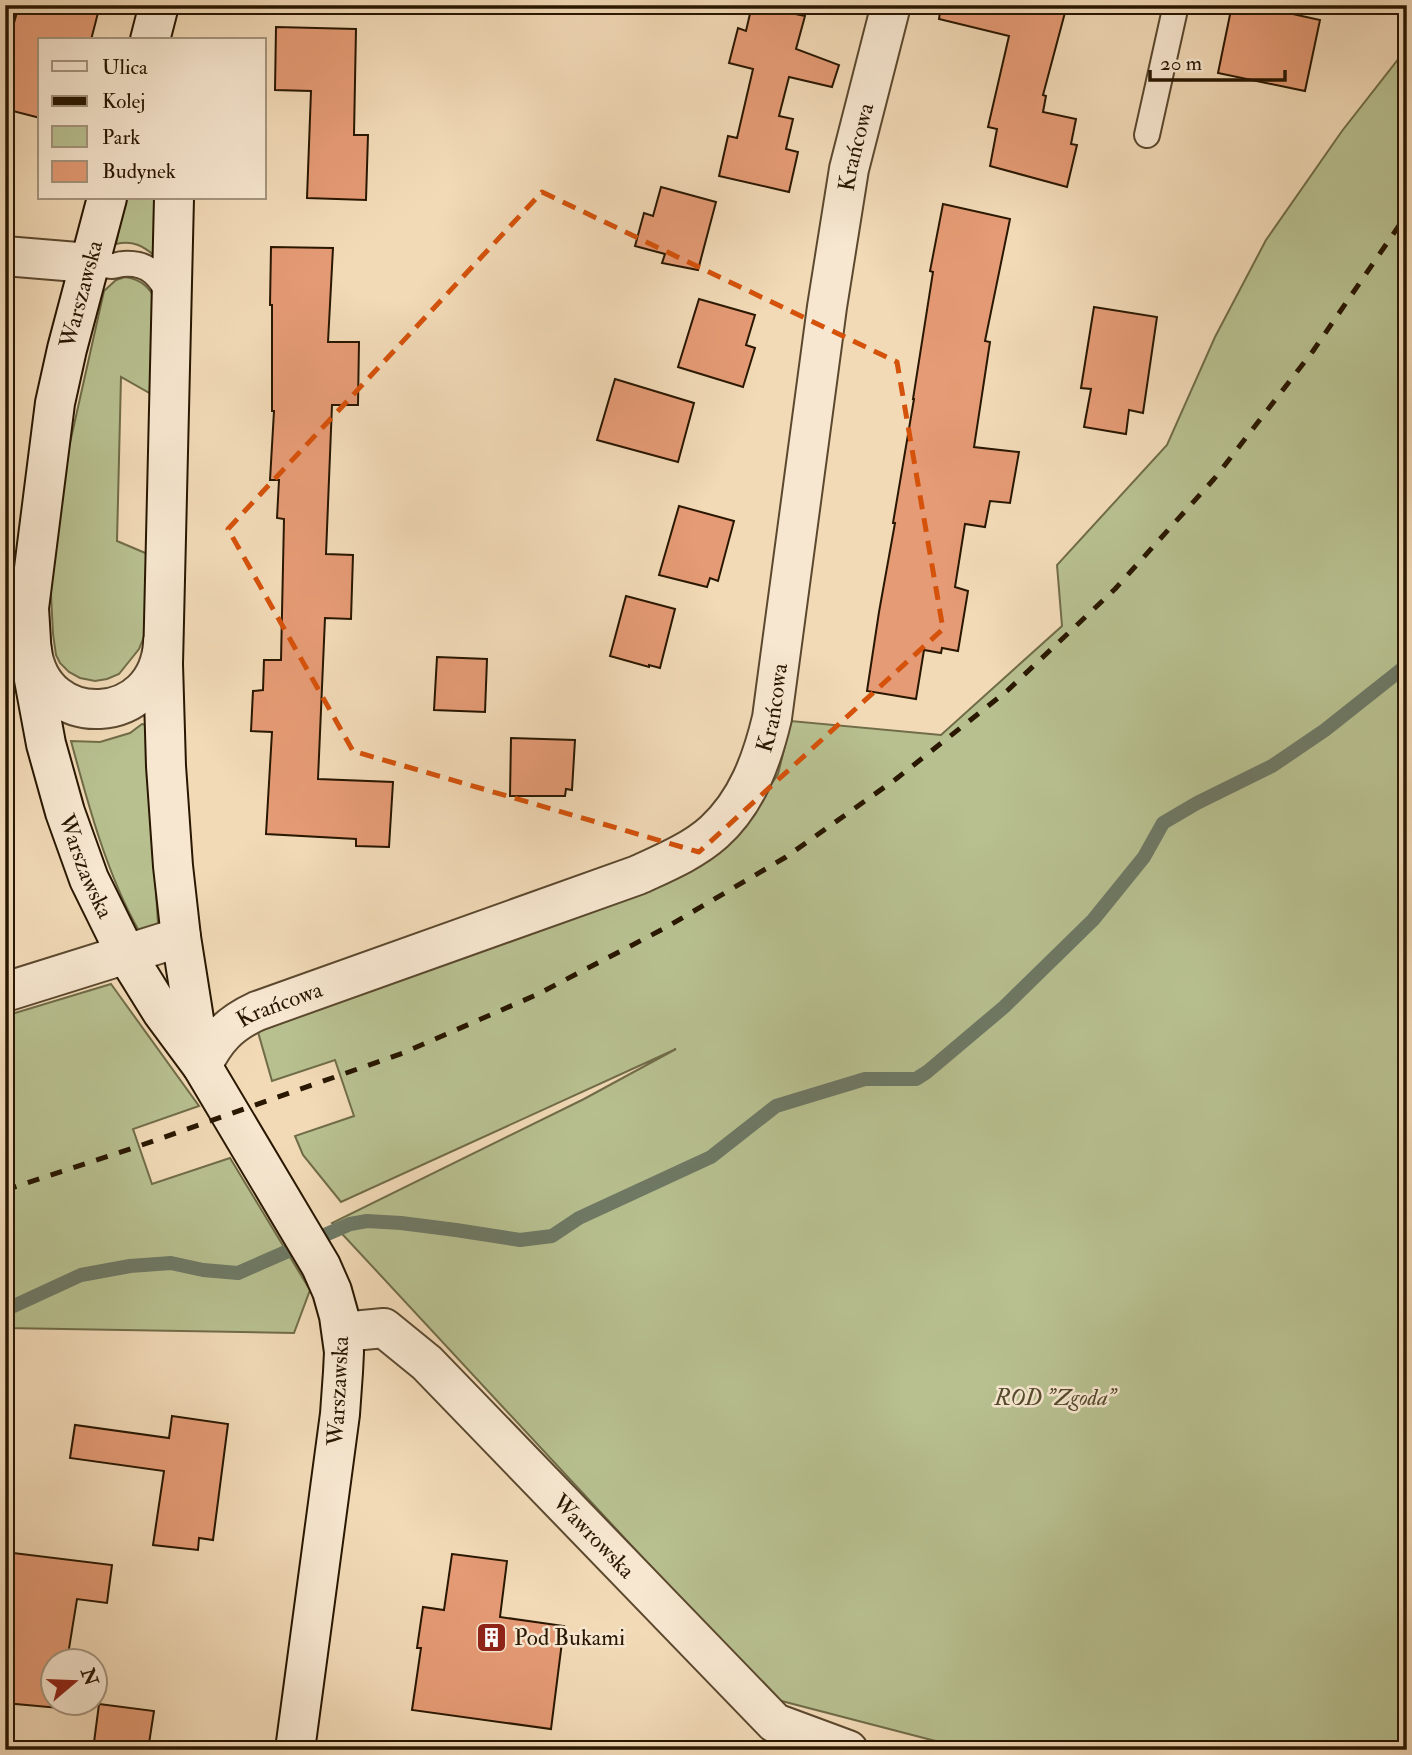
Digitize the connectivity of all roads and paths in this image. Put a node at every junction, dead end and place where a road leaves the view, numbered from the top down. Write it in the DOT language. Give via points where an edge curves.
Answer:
graph roads {
  1 [pos="159,5"];
  2 [pos="169,5"];
  3 [pos="891,5"];
  4 [pos="1176,5"];
  5 [pos="151,38"];
  6 [pos="170,38"];
  7 [pos="1147,135"];
  8 [pos="106,200"];
  9 [pos="174,200"];
  10 [pos="5,256"];
  11 [pos="89,264"];
  12 [pos="171,303"];
  13 [pos="163,638"];
  14 [pos="31,641"];
  15 [pos="181,937"];
  16 [pos="126,954"];
  17 [pos="5,992"];
  18 [pos="202,1066"];
  19 [pos="342,1332"];
  20 [pos="295,1750"];
  21 [pos="848,1750"];
  1 -- 5 [label="street"];
  2 -- 6 [label="street"];
  3 -- 18 [label="street, Krańcowa" via="849,169 772,718 764,752 733,812 689,849 638,875 239,1019 211,1048"];
  4 -- 7 [label="lane"];
  8 -- 11 [label="street, Warszawska"];
  9 -- 12 [label="street, Warszawska"];
  10 -- 11 [label="street"];
  11 -- 12 [label="lane" via="134,264 155,273"];
  11 -- 14 [label="street, Warszawska" via="55,403 29,608"];
  12 -- 13 [label="street, Warszawska"];
  13 -- 14 [label="street, Warszawska" via="163,656 146,688 118,707 100,710 65,702 51,691 39,676"];
  13 -- 15 [label="street, Warszawska" via="166,766"];
  14 -- 16 [label="street, Warszawska" via="46,744 65,812 89,879"];
  15 -- 16 [label="street"];
  15 -- 18 [label="street, Warszawska"];
  16 -- 17 [label="street"];
  16 -- 18 [label="street, Warszawska"];
  18 -- 19 [label="street, Warszawska" via="321,1266"];
  19 -- 20 [label="street, Warszawska" via="340,1414"];
  19 -- 21 [label="street, Wawrowska" via="384,1328 427,1363 775,1723"];
}
